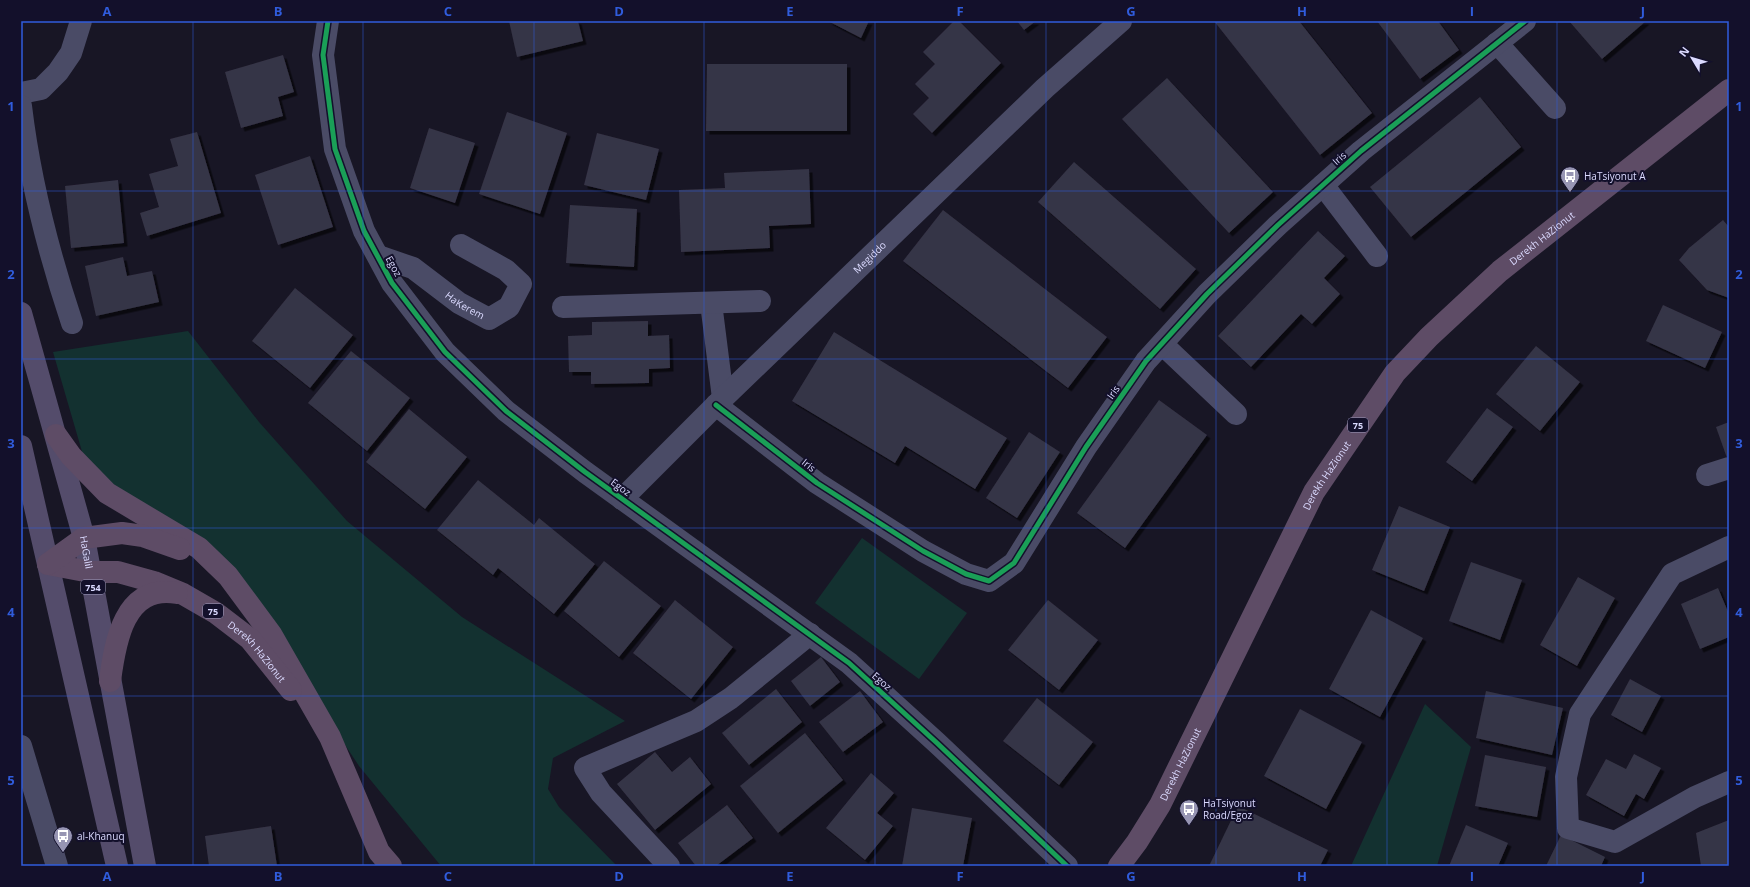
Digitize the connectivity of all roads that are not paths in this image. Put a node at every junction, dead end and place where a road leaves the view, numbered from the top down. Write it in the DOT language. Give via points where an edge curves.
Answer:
graph roads {
  1 [pos="81,21"];
  2 [pos="328,21"];
  3 [pos="1122,21"];
  4 [pos="1525,21"];
  5 [pos="1497,43"];
  6 [pos="1729,90"];
  7 [pos="21,93"];
  8 [pos="21,106"];
  9 [pos="1555,108"];
  10 [pos="1323,185"];
  11 [pos="461,245"];
  12 [pos="378,256"];
  13 [pos="1377,256"];
  14 [pos="760,301"];
  15 [pos="711,303"];
  16 [pos="563,307"];
  17 [pos="21,313"];
  18 [pos="72,323"];
  19 [pos="1162,344"];
  20 [pos="720,401"];
  21 [pos="1236,414"];
  22 [pos="56,435"];
  23 [pos="21,446"];
  24 [pos="1729,468"];
  25 [pos="1707,475"];
  26 [pos="622,499"];
  27 [pos="84,538"];
  28 [pos="1729,547"];
  29 [pos="48,564"];
  30 [pos="90,572"];
  31 [pos="228,576"];
  32 [pos="183,594"];
  33 [pos="810,634"];
  34 [pos="110,681"];
  35 [pos="330,737"];
  36 [pos="21,746"];
  37 [pos="1729,782"];
  38 [pos="57,866"];
  39 [pos="117,866"];
  40 [pos="145,866"];
  41 [pos="391,866"];
  42 [pos="669,866"];
  43 [pos="1067,866"];
  44 [pos="1119,866"];
  1 -- 7 [label="street" via="71,53 58,72 41,89"];
  2 -- 12 [label="street, Egoz" via="323,55 334,149 364,231"];
  3 -- 20 [label="street, Megiddo" via="1044,88"];
  4 -- 5 [label="street, Iris"];
  5 -- 9 [label="street"];
  5 -- 10 [label="street, Iris" via="1361,151"];
  6 -- 44 [label="highway, Derekh HaZionut / 75" via="1500,271 1429,337 1395,374 1314,492 1160,805"];
  8 -- 18 [label="street" via="39,212 51,260"];
  10 -- 13 [label="street"];
  10 -- 19 [label="street, Iris" via="1207,294"];
  11 -- 12 [label="street, HaKerem" via="506,270 521,284 509,306 489,319 459,303 413,268"];
  12 -- 26 [label="street, Egoz" via="392,283 445,352 506,411"];
  14 -- 15 [label="street"];
  15 -- 16 [label="street"];
  15 -- 20 [label="street"];
  17 -- 22 [label="main road, HaGalil / 754"];
  19 -- 20 [label="street, Iris" via="1146,361 1086,447 1014,563 989,581 966,574 923,551 816,483"];
  19 -- 21 [label="street"];
  20 -- 26 [label="street, Megiddo"];
  22 -- 27 [label="main road, HaGalil / 754"];
  22 -- 31 [label="highway, Derekh HaZionut" via="71,456 107,493 199,548"];
  23 -- 29 [label="main road"];
  24 -- 25 [label="street"];
  26 -- 33 [label="street, Egoz"];
  27 -- 29 [label="highway, 75"];
  27 -- 30 [label="main road, HaGalil / 754"];
  27 -- 31 [label="highway, 75" via="122,533 143,536 172,545"];
  28 -- 37 [label="street" via="1672,574 1580,714 1566,777 1568,828 1615,842 1695,797"];
  29 -- 30 [label="highway, Derekh HaZionut / 75"];
  29 -- 39 [label="main road"];
  30 -- 32 [label="highway, Derekh HaZionut / 75" via="118,572 154,582"];
  30 -- 34 [label="main road, HaGalil / 754"];
  31 -- 35 [label="highway, Derekh HaZionut / 75" via="271,634"];
  32 -- 34 [label="highway" via="167,591 155,593 135,605 120,627 114,648"];
  32 -- 35 [label="highway, Derekh HaZionut / 75" via="216,613 250,639"];
  33 -- 42 [label="street" via="731,698 696,721 585,768 601,793"];
  33 -- 43 [label="street, Egoz" via="855,668"];
  34 -- 40 [label="main road, HaGalil / 754"];
  35 -- 41 [label="highway, Derekh HaZionut / 75" via="379,852"];
  36 -- 38 [label="street"];
}
